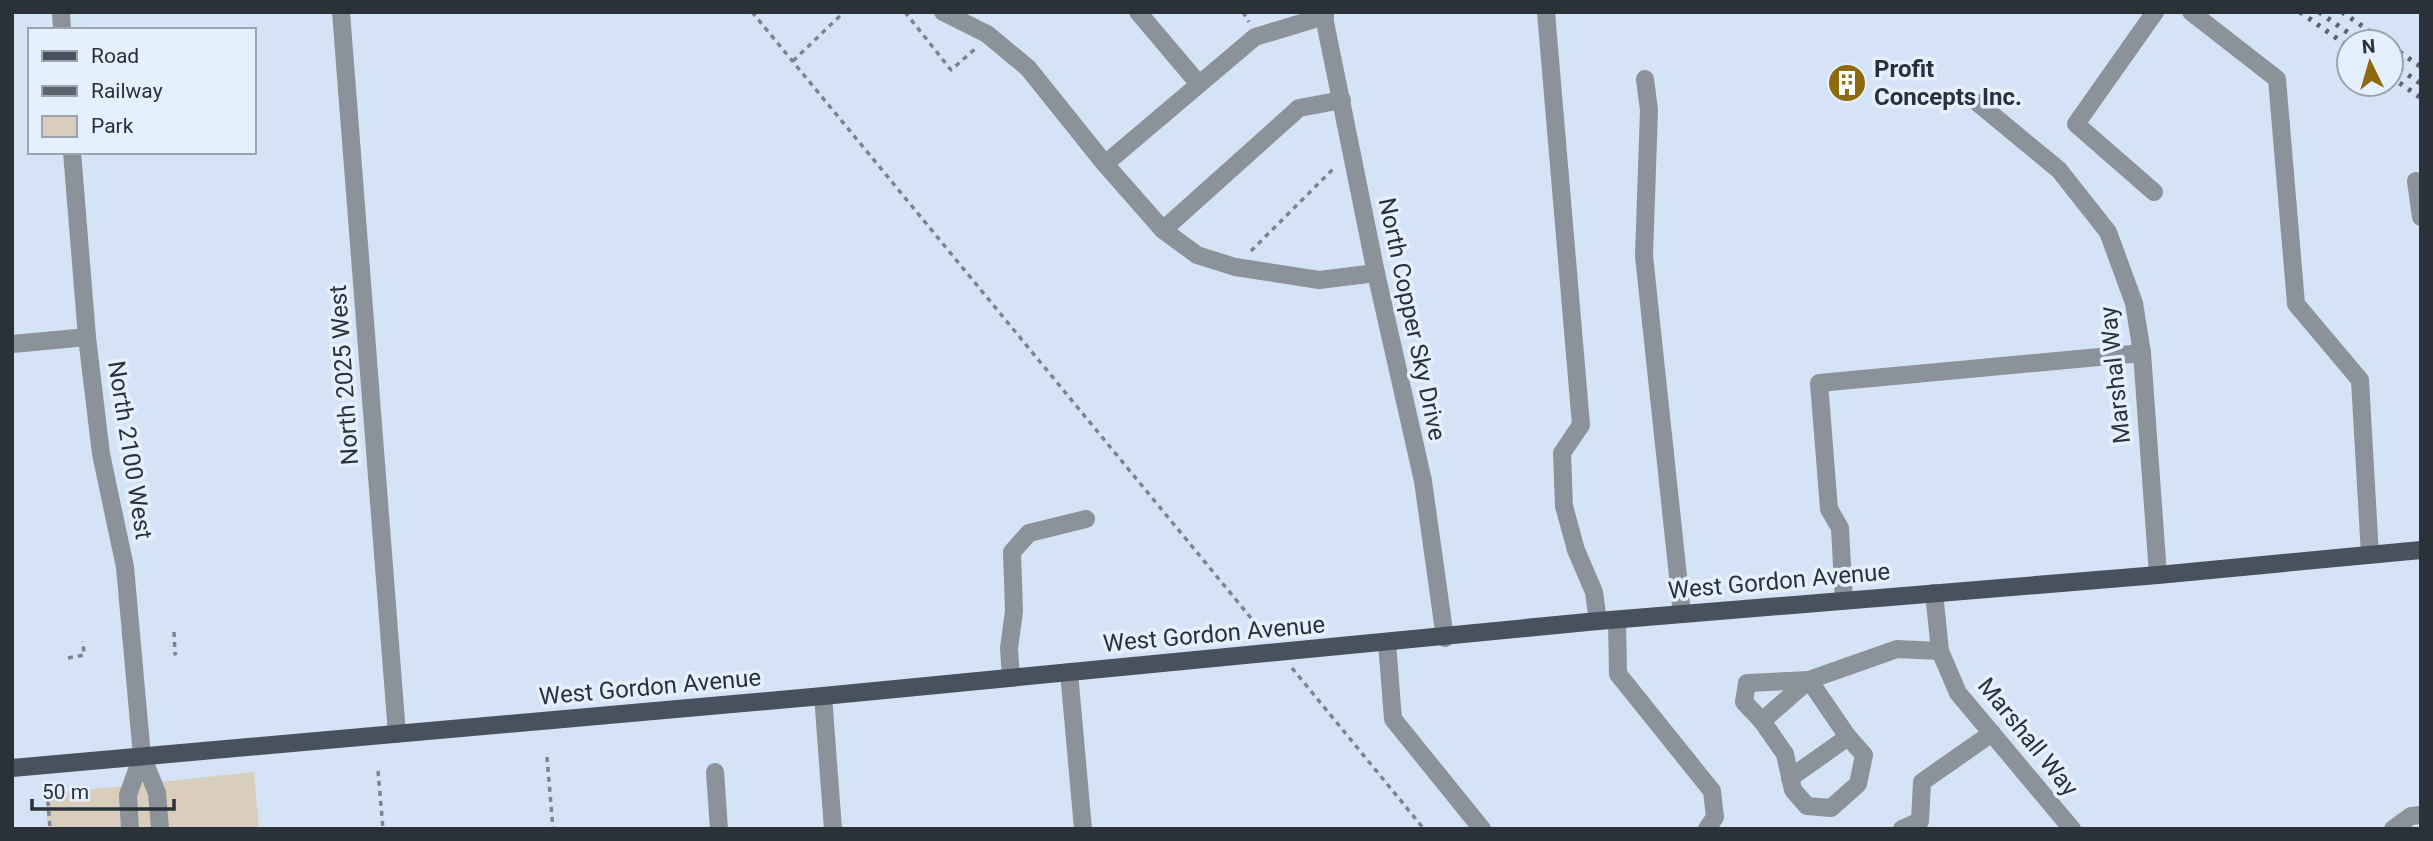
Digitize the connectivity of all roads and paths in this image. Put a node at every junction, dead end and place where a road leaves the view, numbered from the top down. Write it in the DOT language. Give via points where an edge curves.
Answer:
graph roads {
  1 [pos="341,12"];
  2 [pos="752,12"];
  3 [pos="844,12"];
  4 [pos="905,12"];
  5 [pos="943,12"];
  6 [pos="1138,12"];
  7 [pos="1546,12"];
  8 [pos="2155,12"];
  9 [pos="2191,12"];
  10 [pos="1324,14"];
  11 [pos="977,47"];
  12 [pos="793,61"];
  13 [pos="1646,79"];
  14 [pos="1198,83"];
  15 [pos="1342,100"];
  16 [pos="1979,103"];
  17 [pos="72,154"];
  18 [pos="1105,164"];
  19 [pos="1336,166"];
  20 [pos="2417,181"];
  21 [pos="2154,192"];
  22 [pos="2421,217"];
  23 [pos="1163,230"];
  24 [pos="1250,252"];
  25 [pos="1376,273"];
  26 [pos="87,337"];
  27 [pos="12,344"];
  28 [pos="2141,353"];
  29 [pos="1086,519"];
  30 [pos="2421,550"];
  31 [pos="2370,555"];
  32 [pos="2158,575"];
  33 [pos="1934,593"];
  34 [pos="1843,601"];
  35 [pos="1682,614"];
  36 [pos="1617,620"];
  37 [pos="1598,621"];
  38 [pos="1258,627"];
  39 [pos="174,632"];
  40 [pos="1445,638"];
  41 [pos="83,641"];
  42 [pos="1387,643"];
  43 [pos="1940,651"];
  44 [pos="177,653"];
  45 [pos="68,657"];
  46 [pos="1069,672"];
  47 [pos="1011,678"];
  48 [pos="1300,678"];
  49 [pos="1809,680"];
  50 [pos="823,696"];
  51 [pos="1762,722"];
  52 [pos="1992,733"];
  53 [pos="397,734"];
  54 [pos="1848,737"];
  55 [pos="142,756"];
  56 [pos="547,757"];
  57 [pos="12,768"];
  58 [pos="378,771"];
  59 [pos="715,772"];
  60 [pos="1790,778"];
  61 [pos="48,801"];
  62 [pos="2421,815"];
  63 [pos="50,829"];
  64 [pos="131,829"];
  65 [pos="160,829"];
  66 [pos="383,829"];
  67 [pos="553,829"];
  68 [pos="713,829"];
  69 [pos="719,829"];
  70 [pos="833,829"];
  71 [pos="1083,829"];
  72 [pos="1424,829"];
  73 [pos="1482,829"];
  74 [pos="1707,829"];
  75 [pos="1902,829"];
  76 [pos="2072,829"];
  77 [pos="2393,829"];
  1 -- 53 [label="street, North 2025 West"];
  2 -- 12 [label="path"];
  3 -- 12 [label="path"];
  4 -- 11 [label="path" via="951,70"];
  5 -- 18 [label="street" via="987,34 1028,68"];
  6 -- 14 [label="street"];
  7 -- 37 [label="street" via="1581,425 1562,453 1564,506 1594,592"];
  8 -- 21 [label="street" via="2077,124"];
  9 -- 31 [label="street" via="2277,79 2296,304 2360,380"];
  10 -- 14 [label="street" via="1255,37"];
  10 -- 15 [label="street, North Copper Sky Drive"];
  12 -- 38 [label="path"];
  13 -- 35 [label="street" via="1644,256"];
  14 -- 18 [label="street"];
  15 -- 23 [label="street" via="1299,108"];
  15 -- 25 [label="street, North Copper Sky Drive"];
  16 -- 28 [label="street, Marshal Way" via="2059,170 2108,232 2134,303"];
  17 -- 26 [label="street, North 2100 West"];
  18 -- 23 [label="street"];
  19 -- 24 [label="path"];
  20 -- 22 [label="street"];
  23 -- 25 [label="street" via="1197,255 1235,267 1318,280"];
  25 -- 40 [label="street, North Copper Sky Drive" via="1423,481"];
  26 -- 27 [label="street"];
  26 -- 55 [label="street, North 2100 West" via="101,454 125,567"];
  28 -- 32 [label="street, Marshal Way"];
  28 -- 34 [label="street" via="1819,383 1829,509 1840,528"];
  29 -- 47 [label="street" via="1029,533 1012,552"];
  30 -- 31 [label="main road, West Gordon Avenue"];
  31 -- 32 [label="main road, West Gordon Avenue"];
  32 -- 33 [label="main road, West Gordon Avenue"];
  33 -- 34 [label="main road, West Gordon Avenue"];
  33 -- 43 [label="street, Marshall Way"];
  34 -- 35 [label="main road, West Gordon Avenue"];
  35 -- 36 [label="main road, West Gordon Avenue"];
  36 -- 37 [label="main road, West Gordon Avenue"];
  36 -- 74 [label="street" via="1618,674 1712,791 1715,817"];
  37 -- 40 [label="main road, West Gordon Avenue"];
  39 -- 44 [label="path"];
  40 -- 42 [label="main road, West Gordon Avenue"];
  41 -- 45 [label="path" via="84,655"];
  42 -- 46 [label="main road, West Gordon Avenue"];
  42 -- 73 [label="street" via="1393,719"];
  43 -- 49 [label="street" via="1897,649"];
  43 -- 52 [label="street, Marshall Way" via="1958,693"];
  46 -- 47 [label="main road, West Gordon Avenue"];
  46 -- 71 [label="street"];
  47 -- 50 [label="main road, West Gordon Avenue"];
  48 -- 72 [label="path"];
  49 -- 51 [label="street"];
  49 -- 51 [label="street" via="1747,683 1744,702"];
  49 -- 54 [label="street"];
  50 -- 53 [label="main road, West Gordon Avenue"];
  50 -- 70 [label="street"];
  51 -- 60 [label="street" via="1785,754"];
  52 -- 75 [label="street" via="1922,782 1920,821"];
  52 -- 76 [label="street, Marshall Way"];
  53 -- 55 [label="main road, West Gordon Avenue"];
  54 -- 60 [label="street"];
  54 -- 60 [label="street" via="1864,755 1858,784 1831,808 1807,806 1793,790"];
  55 -- 57 [label="main road, West Gordon Avenue"];
  55 -- 64 [label="street" via="128,795"];
  55 -- 65 [label="street" via="157,793"];
  56 -- 67 [label="path"];
  58 -- 66 [label="path"];
  59 -- 69 [label="street"];
  61 -- 63 [label="path"];
  62 -- 77 [label="street" via="2410,816"];
  68 -- 69 [label="street"];
}
